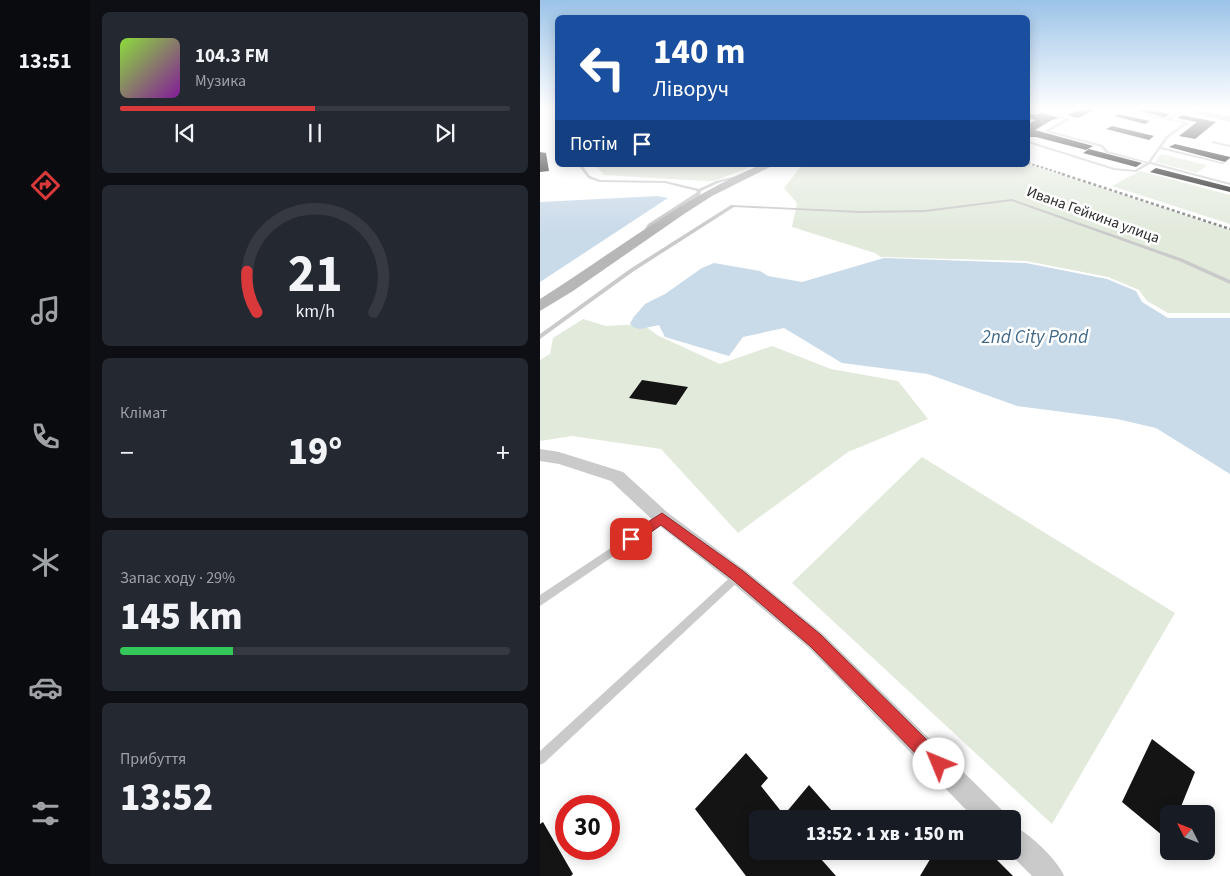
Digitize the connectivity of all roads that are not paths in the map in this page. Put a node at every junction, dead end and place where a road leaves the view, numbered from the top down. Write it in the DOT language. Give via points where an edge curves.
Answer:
graph roads {
  1 [pos="1056,151"];
  2 [pos="1106,151"];
  3 [pos="1158,151"];
  4 [pos="1172,151"];
  5 [pos="1149,163"];
  6 [pos="1222,163"];
  7 [pos="582,167"];
  8 [pos="764,167"];
  9 [pos="743,175"];
  10 [pos="1230,176"];
  11 [pos="1223,182"];
  12 [pos="1230,184"];
  13 [pos="700,190"];
  14 [pos="642,238"];
  15 [pos="1230,282"];
  16 [pos="540,306"];
  17 [pos="540,337"];
  18 [pos="540,455"];
  19 [pos="662,518"];
  20 [pos="738,576"];
  21 [pos="540,601"];
  22 [pos="540,759"];
  23 [pos="985,810"];
  24 [pos="1021,847"];
  25 [pos="1051,876"];
  1 -- 5 [label="lane" via="1114,169 1136,171"];
  2 -- 5 [label="lane"];
  3 -- 5 [label="lane"];
  4 -- 6 [label="lane"];
  5 -- 11 [label="lane"];
  7 -- 13 [label="lane" via="589,177 599,181 665,182"];
  8 -- 9 [label="main road"];
  9 -- 13 [label="lane"];
  9 -- 14 [label="main road" via="703,197"];
  10 -- 11 [label="lane"];
  11 -- 12 [label="lane"];
  13 -- 14 [label="lane" via="650,225"];
  14 -- 16 [label="main road"];
  15 -- 17 [label="lane, Ивана Гейкина улица" via="1181,260 1012,200 925,211 860,212 733,206 637,268"];
  18 -- 19 [label="street" via="617,476"];
  19 -- 20 [label="street"];
  19 -- 21 [label="lane"];
  20 -- 22 [label="lane"];
  20 -- 23 [label="street" via="816,641"];
  24 -- 25 [label="street"];
}
